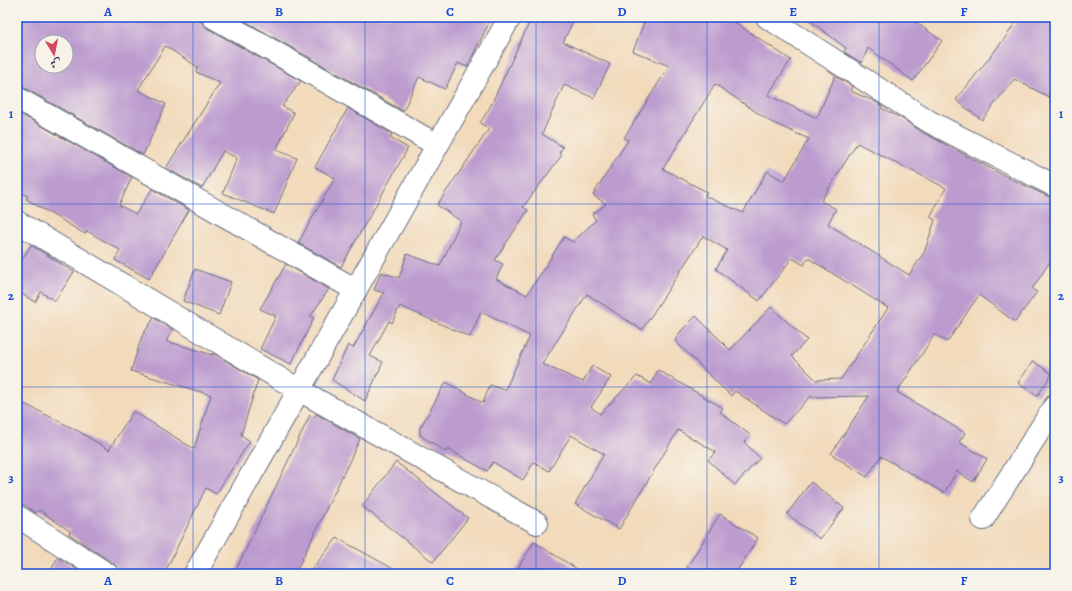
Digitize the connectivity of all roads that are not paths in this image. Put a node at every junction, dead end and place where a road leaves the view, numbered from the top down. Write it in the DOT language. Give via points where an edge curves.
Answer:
graph roads {
  1 [pos="213,17"];
  2 [pos="510,17"];
  3 [pos="768,17"];
  4 [pos="17,98"];
  5 [pos="438,145"];
  6 [pos="1055,186"];
  7 [pos="17,222"];
  8 [pos="356,290"];
  9 [pos="299,390"];
  10 [pos="1055,406"];
  11 [pos="17,516"];
  12 [pos="983,518"];
  13 [pos="537,523"];
  14 [pos="107,574"];
  15 [pos="194,574"];
  1 -- 5 [label="street"];
  2 -- 5 [label="street"];
  3 -- 6 [label="street" via="930,122"];
  4 -- 8 [label="street"];
  5 -- 8 [label="street"];
  7 -- 9 [label="street"];
  8 -- 9 [label="street"];
  9 -- 13 [label="street"];
  9 -- 15 [label="street"];
  10 -- 12 [label="street"];
  11 -- 14 [label="street"];
}
